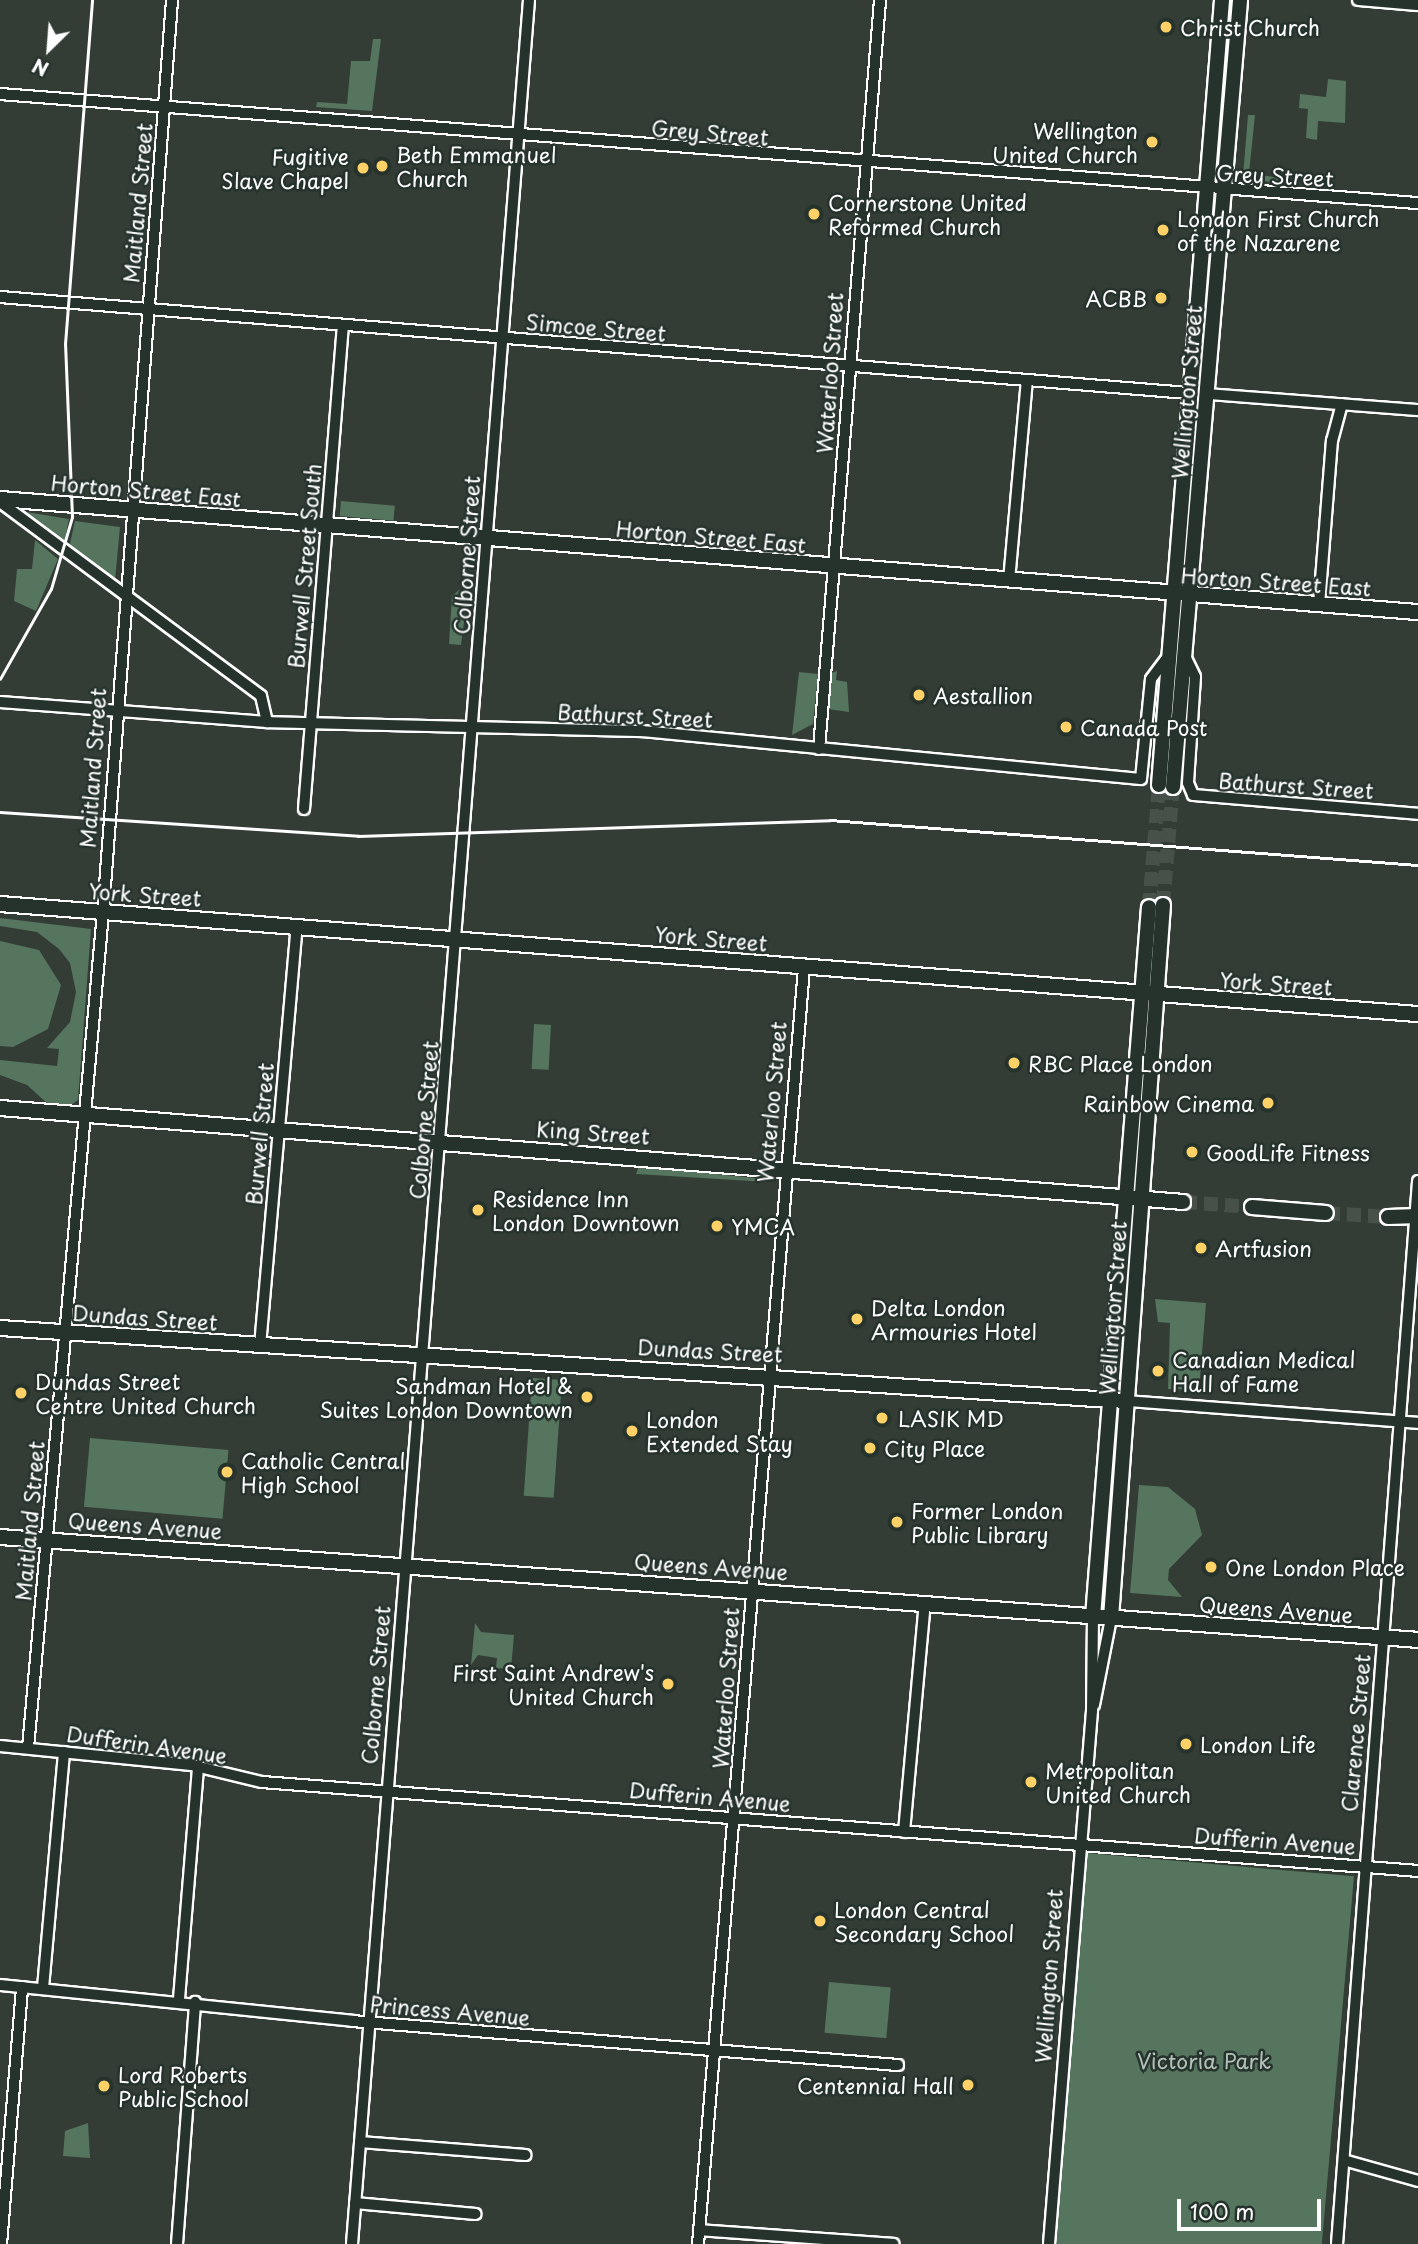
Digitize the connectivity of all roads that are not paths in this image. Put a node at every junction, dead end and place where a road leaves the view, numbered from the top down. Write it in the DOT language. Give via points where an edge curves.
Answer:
graph roads {
  1 [pos="172,0"];
  2 [pos="529,0"];
  3 [pos="880,0"];
  4 [pos="1222,0"];
  5 [pos="1240,0"];
  6 [pos="1358,0"];
  7 [pos="1418,5"];
  8 [pos="0,94"];
  9 [pos="165,108"];
  10 [pos="518,136"];
  11 [pos="865,163"];
  12 [pos="1206,191"];
  13 [pos="1225,192"];
  14 [pos="1418,203"];
  15 [pos="0,297"];
  16 [pos="148,310"];
  17 [pos="343,326"];
  18 [pos="502,338"];
  19 [pos="848,366"];
  20 [pos="1027,380"];
  21 [pos="1189,393"];
  22 [pos="1208,394"];
  23 [pos="1342,404"];
  24 [pos="1418,410"];
  25 [pos="0,501"];
  26 [pos="131,511"];
  27 [pos="327,527"];
  28 [pos="486,541"];
  29 [pos="834,567"];
  30 [pos="1009,581"];
  31 [pos="1171,594"];
  32 [pos="124,596"];
  33 [pos="1189,596"];
  34 [pos="1319,605"];
  35 [pos="1418,612"];
  36 [pos="1184,653"];
  37 [pos="1166,659"];
  38 [pos="0,702"];
  39 [pos="115,712"];
  40 [pos="267,722"];
  41 [pos="310,723"];
  42 [pos="472,727"];
  43 [pos="819,749"];
  44 [pos="304,809"];
  45 [pos="1418,814"];
  46 [pos="0,904"];
  47 [pos="103,912"];
  48 [pos="297,926"];
  49 [pos="457,937"];
  50 [pos="804,968"];
  51 [pos="1142,996"];
  52 [pos="1157,996"];
  53 [pos="1187,999"];
  54 [pos="1418,1014"];
  55 [pos="1155,1030"];
  56 [pos="0,1108"];
  57 [pos="84,1115"];
  58 [pos="279,1129"];
  59 [pos="440,1142"];
  60 [pos="783,1169"];
  61 [pos="1418,1181"];
  62 [pos="1123,1198"];
  63 [pos="1140,1198"];
  64 [pos="1183,1202"];
  65 [pos="1252,1207"];
  66 [pos="1326,1213"];
  67 [pos="1416,1216"];
  68 [pos="1388,1217"];
  69 [pos="0,1328"];
  70 [pos="64,1333"];
  71 [pos="260,1346"];
  72 [pos="420,1356"];
  73 [pos="767,1375"];
  74 [pos="1109,1399"];
  75 [pos="1127,1401"];
  76 [pos="1399,1422"];
  77 [pos="1418,1423"];
  78 [pos="0,1537"];
  79 [pos="48,1540"];
  80 [pos="404,1563"];
  81 [pos="751,1590"];
  82 [pos="925,1603"];
  83 [pos="1093,1617"];
  84 [pos="1111,1618"];
  85 [pos="1382,1638"];
  86 [pos="1418,1640"];
  87 [pos="1092,1711"];
  88 [pos="0,1746"];
  89 [pos="28,1748"];
  90 [pos="64,1752"];
  91 [pos="198,1766"];
  92 [pos="385,1790"];
  93 [pos="735,1817"];
  94 [pos="904,1832"];
  95 [pos="1079,1844"];
  96 [pos="1364,1866"];
  97 [pos="1418,1871"];
  98 [pos="0,1985"];
  99 [pos="22,1987"];
  100 [pos="43,1988"];
  101 [pos="179,1999"];
  102 [pos="195,2002"];
  103 [pos="370,2022"];
  104 [pos="712,2051"];
  105 [pos="898,2065"];
  106 [pos="360,2142"];
  107 [pos="525,2155"];
  108 [pos="1347,2161"];
  109 [pos="1418,2181"];
  110 [pos="355,2203"];
  111 [pos="476,2214"];
  112 [pos="699,2230"];
  113 [pos="1,2244"];
  114 [pos="177,2244"];
  115 [pos="352,2244"];
  116 [pos="698,2244"];
  117 [pos="893,2244"];
  118 [pos="1049,2244"];
  119 [pos="1337,2244"];
  1 -- 9 [label="street, Maitland Street"];
  2 -- 10 [label="street, Colborne Street"];
  3 -- 11 [label="street, Waterloo Street"];
  4 -- 12 [label="main road, Wellington Street"];
  5 -- 13 [label="main road, Wellington Street"];
  6 -- 7 [label="street"];
  8 -- 9 [label="street, Grey Street"];
  9 -- 10 [label="street, Grey Street"];
  9 -- 16 [label="street, Maitland Street"];
  10 -- 11 [label="street, Grey Street"];
  10 -- 18 [label="street, Colborne Street"];
  11 -- 12 [label="street, Grey Street"];
  11 -- 19 [label="street, Waterloo Street"];
  12 -- 13 [label="street, Grey Street"];
  12 -- 21 [label="main road, Wellington Street"];
  13 -- 14 [label="street, Grey Street"];
  13 -- 22 [label="main road, Wellington Street"];
  15 -- 16 [label="street, Simcoe Street"];
  16 -- 17 [label="street, Simcoe Street"];
  16 -- 26 [label="street, Maitland Street"];
  17 -- 18 [label="street, Simcoe Street"];
  17 -- 27 [label="street, Burwell Street South"];
  18 -- 19 [label="street, Simcoe Street"];
  18 -- 28 [label="street, Colborne Street"];
  19 -- 20 [label="street, Simcoe Street"];
  19 -- 29 [label="street, Waterloo Street"];
  20 -- 21 [label="street, Simcoe Street"];
  20 -- 30 [label="street"];
  21 -- 31 [label="main road, Wellington Street"];
  22 -- 23 [label="street"];
  22 -- 33 [label="main road, Wellington Street"];
  23 -- 24 [label="street"];
  23 -- 34 [label="street" via="1331,459"];
  25 -- 26 [label="main road, Horton Street East"];
  25 -- 32 [label="street"];
  26 -- 27 [label="main road, Horton Street East"];
  26 -- 32 [label="street, Maitland Street"];
  27 -- 28 [label="main road, Horton Street East"];
  27 -- 41 [label="street, Burwell Street South"];
  28 -- 29 [label="main road, Horton Street East"];
  28 -- 42 [label="street, Colborne Street"];
  29 -- 30 [label="main road, Horton Street East"];
  29 -- 43 [label="street, Waterloo Street"];
  30 -- 31 [label="main road, Horton Street East"];
  31 -- 33 [label="main road, Horton Street East"];
  31 -- 37 [label="main road, Wellington Street"];
  32 -- 39 [label="street, Maitland Street"];
  32 -- 40 [label="street" via="261,696"];
  33 -- 34 [label="main road, Horton Street East"];
  33 -- 36 [label="main road, Wellington Street"];
  34 -- 35 [label="main road, Horton Street East"];
  36 -- 37 [label="main road, Wellington Street" via="1166,786"];
  36 -- 45 [label="street, Bathurst Street" via="1195,677 1190,792"];
  37 -- 43 [label="street, Bathurst Street" via="1151,680 1141,779"];
  38 -- 39 [label="street, Bathurst Street"];
  39 -- 40 [label="street, Bathurst Street"];
  39 -- 47 [label="street, Maitland Street"];
  40 -- 41 [label="street, Bathurst Street"];
  41 -- 42 [label="street, Bathurst Street"];
  41 -- 44 [label="street, Burwell Street South"];
  42 -- 43 [label="street, Bathurst Street" via="642,731"];
  42 -- 49 [label="street, Colborne Street"];
  46 -- 47 [label="main road, York Street"];
  47 -- 48 [label="main road, York Street"];
  47 -- 57 [label="street, Maitland Street"];
  48 -- 49 [label="main road, York Street"];
  48 -- 58 [label="street, Burwell Street"];
  49 -- 50 [label="main road, York Street"];
  49 -- 59 [label="street, Colborne Street"];
  50 -- 51 [label="main road, York Street"];
  50 -- 60 [label="street, Waterloo Street"];
  51 -- 52 [label="main road, York Street"];
  51 -- 52 [label="main road, Wellington Street" via="1156,906"];
  51 -- 62 [label="main road, Wellington Street"];
  52 -- 53 [label="main road, York Street"];
  52 -- 55 [label="main road, Wellington Street"];
  53 -- 54 [label="main road, York Street"];
  53 -- 55 [label="main road" via="1167,1011"];
  55 -- 63 [label="main road, Wellington Street"];
  56 -- 57 [label="main road, King Street"];
  57 -- 58 [label="main road, King Street"];
  57 -- 70 [label="street, Maitland Street"];
  58 -- 59 [label="main road, King Street"];
  58 -- 71 [label="street, Burwell Street"];
  59 -- 60 [label="main road, King Street"];
  59 -- 72 [label="street, Colborne Street"];
  60 -- 62 [label="main road, King Street"];
  60 -- 73 [label="street, Waterloo Street"];
  61 -- 67 [label="street, Clarence Street"];
  62 -- 63 [label="main road, King Street"];
  62 -- 74 [label="main road, Wellington Street"];
  63 -- 64 [label="main road, King Street"];
  63 -- 75 [label="main road, Wellington Street"];
  65 -- 66 [label="main road"];
  67 -- 68 [label="main road"];
  67 -- 76 [label="street, Clarence Street"];
  69 -- 70 [label="main road, Dundas Street"];
  70 -- 71 [label="main road, Dundas Street"];
  70 -- 79 [label="street, Maitland Street"];
  71 -- 72 [label="main road, Dundas Street"];
  72 -- 73 [label="main road, Dundas Street"];
  72 -- 80 [label="street, Colborne Street"];
  73 -- 74 [label="main road, Dundas Street"];
  73 -- 81 [label="street, Waterloo Street"];
  74 -- 75 [label="main road, Dundas Street"];
  74 -- 83 [label="main road, Wellington Street"];
  75 -- 76 [label="street, Dundas Street"];
  75 -- 84 [label="main road, Wellington Street"];
  76 -- 77 [label="street, Dundas Street"];
  76 -- 85 [label="street, Clarence Street"];
  78 -- 79 [label="main road, Queens Avenue"];
  79 -- 80 [label="main road, Queens Avenue"];
  79 -- 89 [label="street, Maitland Street"];
  80 -- 81 [label="main road, Queens Avenue"];
  80 -- 92 [label="street, Colborne Street"];
  81 -- 82 [label="main road, Queens Avenue"];
  81 -- 93 [label="street, Waterloo Street"];
  82 -- 83 [label="main road, Queens Avenue"];
  82 -- 94 [label="street"];
  83 -- 84 [label="main road, Queens Avenue"];
  83 -- 87 [label="street, Wellington Street"];
  84 -- 85 [label="main road, Queens Avenue"];
  84 -- 87 [label="street, Wellington Street" via="1105,1669"];
  85 -- 86 [label="main road, Queens Avenue"];
  85 -- 96 [label="street, Clarence Street"];
  87 -- 95 [label="street, Wellington Street"];
  88 -- 89 [label="street, Dufferin Avenue"];
  89 -- 90 [label="street, Dufferin Avenue"];
  90 -- 91 [label="street, Dufferin Avenue"];
  90 -- 100 [label="street"];
  91 -- 92 [label="street, Dufferin Avenue" via="262,1782"];
  91 -- 101 [label="street"];
  92 -- 93 [label="street, Dufferin Avenue"];
  92 -- 103 [label="street, Colborne Street"];
  93 -- 94 [label="street, Dufferin Avenue"];
  93 -- 104 [label="street, Waterloo Street"];
  94 -- 95 [label="street, Dufferin Avenue"];
  95 -- 96 [label="street, Dufferin Avenue"];
  95 -- 118 [label="street, Wellington Street"];
  96 -- 97 [label="street, Dufferin Avenue"];
  96 -- 108 [label="street, Clarence Street" via="1341,2144"];
  98 -- 99 [label="street, Princess Avenue"];
  99 -- 100 [label="street, Princess Avenue"];
  99 -- 113 [label="street"];
  100 -- 101 [label="street, Princess Avenue"];
  101 -- 102 [label="street, Princess Avenue"];
  102 -- 103 [label="street, Princess Avenue"];
  102 -- 114 [label="street"];
  103 -- 104 [label="street, Princess Avenue"];
  103 -- 106 [label="street, Colborne Street"];
  104 -- 105 [label="street, Princess Avenue"];
  104 -- 112 [label="street, Waterloo Street"];
  106 -- 107 [label="street"];
  106 -- 110 [label="street, Colborne Street"];
  108 -- 109 [label="street"];
  108 -- 119 [label="street, Clarence Street"];
  110 -- 111 [label="street"];
  110 -- 115 [label="street, Colborne Street"];
  112 -- 116 [label="street, Waterloo Street"];
  112 -- 117 [label="street"];
}
